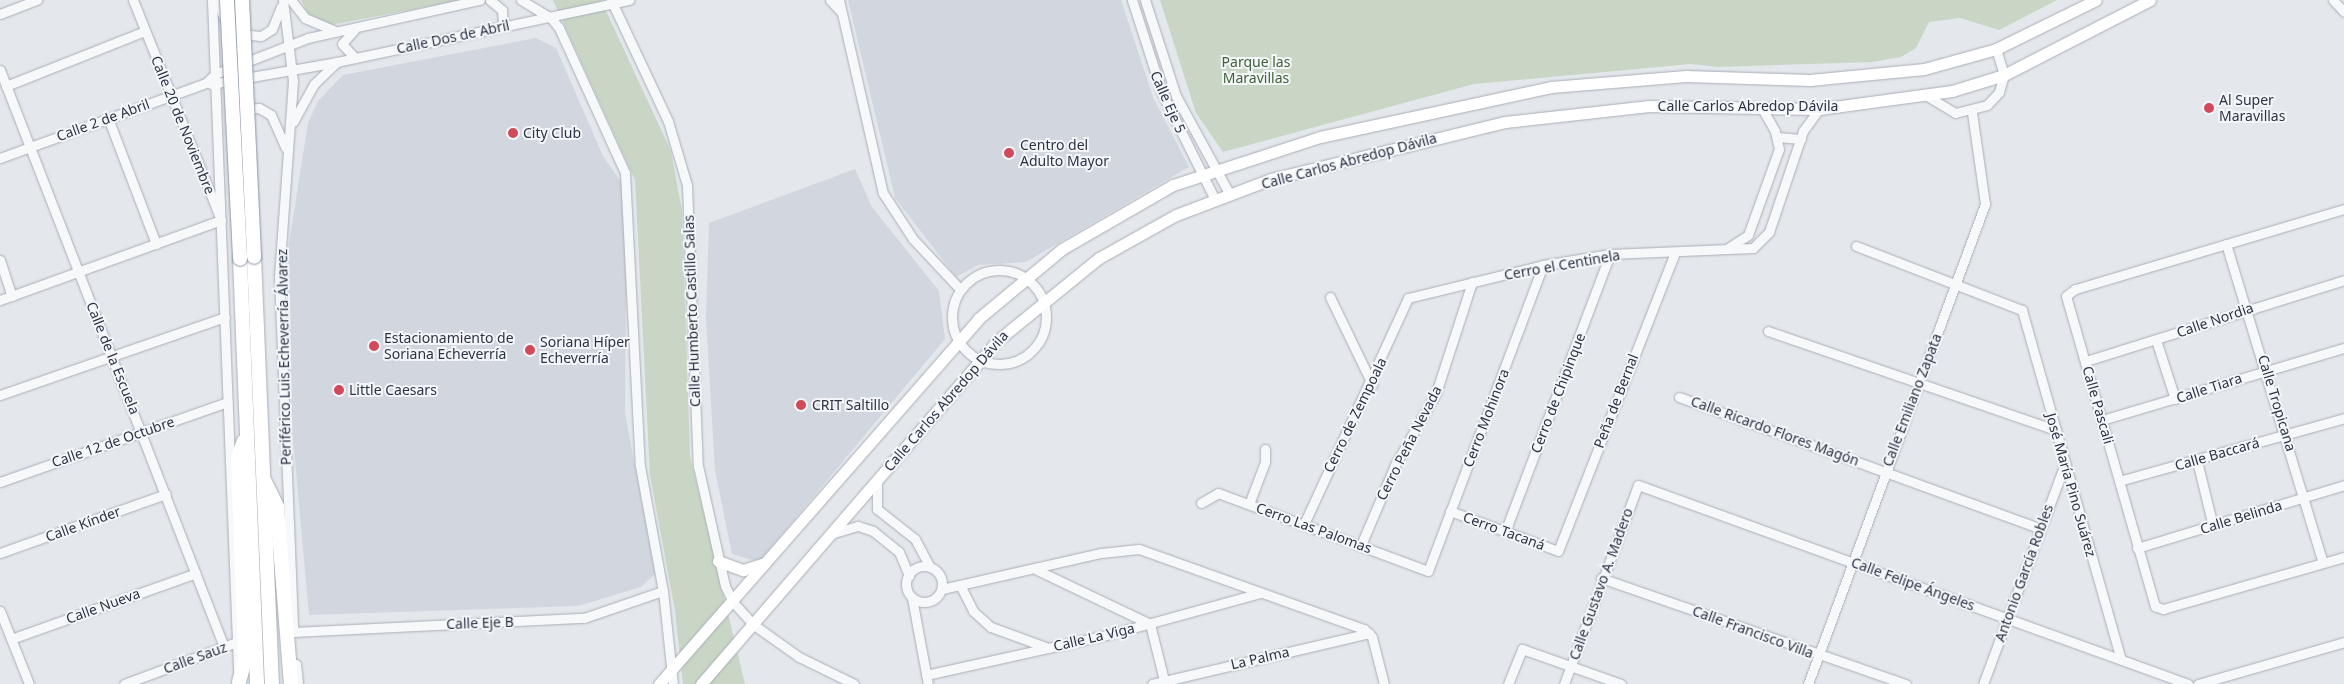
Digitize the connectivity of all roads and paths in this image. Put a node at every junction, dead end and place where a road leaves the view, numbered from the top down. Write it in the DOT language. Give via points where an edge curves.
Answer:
graph roads {
  1 [pos="37,0"];
  2 [pos="133,0"];
  3 [pos="212,0"];
  4 [pos="217,0"];
  5 [pos="227,0"];
  6 [pos="242,0"];
  7 [pos="283,0"];
  8 [pos="291,0"];
  9 [pos="480,0"];
  10 [pos="490,0"];
  11 [pos="521,0"];
  12 [pos="629,0"];
  13 [pos="830,0"];
  14 [pos="839,0"];
  15 [pos="1132,0"];
  16 [pos="1145,0"];
  17 [pos="2096,0"];
  18 [pos="2333,0"];
  19 [pos="2149,1"];
  20 [pos="612,2"];
  21 [pos="841,12"];
  22 [pos="2344,12"];
  23 [pos="0,14"];
  24 [pos="551,18"];
  25 [pos="503,26"];
  26 [pos="356,28"];
  27 [pos="144,31"];
  28 [pos="338,31"];
  29 [pos="289,45"];
  30 [pos="1996,49"];
  31 [pos="355,58"];
  32 [pos="337,62"];
  33 [pos="0,70"];
  34 [pos="292,71"];
  35 [pos="215,74"];
  36 [pos="2004,75"];
  37 [pos="206,83"];
  38 [pos="216,85"];
  39 [pos="6,86"];
  40 [pos="171,94"];
  41 [pos="1927,96"];
  42 [pos="1761,108"];
  43 [pos="1819,109"];
  44 [pos="1972,113"];
  45 [pos="108,118"];
  46 [pos="291,125"];
  47 [pos="1777,137"];
  48 [pos="1801,139"];
  49 [pos="31,146"];
  50 [pos="219,150"];
  51 [pos="288,154"];
  52 [pos="0,158"];
  53 [pos="1215,168"];
  54 [pos="1201,173"];
  55 [pos="1768,183"];
  56 [pos="1785,187"];
  57 [pos="1230,195"];
  58 [pos="1215,200"];
  59 [pos="2344,210"];
  60 [pos="222,220"];
  61 [pos="156,244"];
  62 [pos="2226,244"];
  63 [pos="1856,246"];
  64 [pos="1725,249"];
  65 [pos="1675,252"];
  66 [pos="1610,254"];
  67 [pos="247,258"];
  68 [pos="0,260"];
  69 [pos="1543,265"];
  70 [pos="80,273"];
  71 [pos="1025,277"];
  72 [pos="2344,280"];
  73 [pos="1472,282"];
  74 [pos="1955,284"];
  75 [pos="960,289"];
  76 [pos="12,296"];
  77 [pos="1330,297"];
  78 [pos="0,300"];
  79 [pos="1043,300"];
  80 [pos="1403,304"];
  81 [pos="2247,308"];
  82 [pos="225,317"];
  83 [pos="1768,331"];
  84 [pos="957,340"];
  85 [pos="2156,340"];
  86 [pos="2344,348"];
  87 [pos="114,357"];
  88 [pos="979,360"];
  89 [pos="2086,361"];
  90 [pos="2267,370"];
  91 [pos="1919,383"];
  92 [pos="1372,384"];
  93 [pos="0,395"];
  94 [pos="1679,397"];
  95 [pos="2175,399"];
  96 [pos="227,402"];
  97 [pos="2344,418"];
  98 [pos="2102,420"];
  99 [pos="2056,430"];
  100 [pos="143,432"];
  101 [pos="2287,434"];
  102 [pos="247,436"];
  103 [pos="1265,449"];
  104 [pos="2197,461"];
  105 [pos="2064,463"];
  106 [pos="1886,470"];
  107 [pos="878,478"];
  108 [pos="2119,481"];
  109 [pos="0,482"];
  110 [pos="265,482"];
  111 [pos="1638,485"];
  112 [pos="2344,485"];
  113 [pos="166,494"];
  114 [pos="2305,496"];
  115 [pos="1201,503"];
  116 [pos="1249,504"];
  117 [pos="1450,511"];
  118 [pos="885,517"];
  119 [pos="1304,524"];
  120 [pos="2213,526"];
  121 [pos="2039,528"];
  122 [pos="873,531"];
  123 [pos="1505,532"];
  124 [pos="830,534"];
  125 [pos="1361,545"];
  126 [pos="2137,548"];
  127 [pos="1558,551"];
  128 [pos="0,553"];
  129 [pos="2344,557"];
  130 [pos="718,561"];
  131 [pos="769,562"];
  132 [pos="1853,562"];
  133 [pos="2323,563"];
  134 [pos="930,567"];
  135 [pos="1037,570"];
  136 [pos="1428,571"];
  137 [pos="196,573"];
  138 [pos="909,576"];
  139 [pos="1601,578"];
  140 [pos="961,587"];
  141 [pos="942,589"];
  142 [pos="662,591"];
  143 [pos="1260,593"];
  144 [pos="912,598"];
  145 [pos="733,602"];
  146 [pos="0,611"];
  147 [pos="2008,618"];
  148 [pos="1150,624"];
  149 [pos="754,626"];
  150 [pos="294,632"];
  151 [pos="1368,633"];
  152 [pos="11,639"];
  153 [pos="237,642"];
  154 [pos="2344,642"];
  155 [pos="224,647"];
  156 [pos="1048,648"];
  157 [pos="1818,655"];
  158 [pos="2121,660"];
  159 [pos="1570,666"];
  160 [pos="672,670"];
  161 [pos="927,680"];
  162 [pos="1164,682"];
  163 [pos="238,683"];
  164 [pos="28,684"];
  165 [pos="124,684"];
  166 [pos="258,684"];
  167 [pos="272,684"];
  168 [pos="291,684"];
  169 [pos="298,684"];
  170 [pos="660,684"];
  171 [pos="673,684"];
  172 [pos="701,684"];
  173 [pos="854,684"];
  174 [pos="1152,684"];
  175 [pos="1384,684"];
  176 [pos="1508,684"];
  177 [pos="1564,684"];
  178 [pos="1621,684"];
  179 [pos="1808,684"];
  180 [pos="1906,684"];
  181 [pos="1983,684"];
  182 [pos="2188,684"];
  183 [pos="2198,684"];
  1 -- 23 [label="street"];
  2 -- 27 [label="street, Calle 20 de Noviembre"];
  3 -- 35 [label="street"];
  4 -- 7 [label="street" via="229,27 249,37 272,29"];
  5 -- 67 [label="highway, Periférico Luis Echeverría Álvarez, bridge"];
  6 -- 67 [label="highway, Periférico Luis Echeverría Álvarez, bridge"];
  7 -- 29 [label="street, Periférico Luis Echeverría Álvarez"];
  8 -- 28 [label="street" via="305,18"];
  9 -- 26 [label="street"];
  10 -- 25 [label="street" via="502,10"];
  11 -- 24 [label="street"];
  12 -- 20 [label="street, Calle Dos de Abril"];
  13 -- 21 [label="street"];
  14 -- 21 [label="street"];
  15 -- 54 [label="street, Calle Eje 5" via="1162,93"];
  16 -- 53 [label="street, Calle Eje 5" via="1176,96"];
  17 -- 30 [label="main road, Calle Carlos Abredop Dávila"];
  18 -- 22 [label="street"];
  19 -- 36 [label="main road, Calle Carlos Abredop Dávila"];
  20 -- 24 [label="street, Calle Dos de Abril"];
  20 -- 130 [label="street, Calle Humberto Castillo Salas" via="668,121 687,185 698,466"];
  21 -- 75 [label="street" via="883,193 912,239"];
  24 -- 25 [label="street, Calle Dos de Abril"];
  24 -- 142 [label="street" via="565,39 625,173 640,466"];
  25 -- 31 [label="street, Calle Dos de Abril"];
  26 -- 28 [label="street"];
  26 -- 31 [label="street" via="342,44"];
  27 -- 39 [label="street"];
  27 -- 40 [label="street, Calle 20 de Noviembre"];
  28 -- 29 [label="street"];
  29 -- 34 [label="street, Periférico Luis Echeverría Álvarez"];
  29 -- 35 [label="street, Calle 2 de Abril"];
  30 -- 36 [label="street"];
  30 -- 53 [label="main road, Calle Carlos Abredop Dávila" via="1940,66 1865,77 1810,80 1686,76 1551,87 1320,137"];
  31 -- 32 [label="street, Calle Dos de Abril"];
  32 -- 34 [label="street, Calle Dos de Abril"];
  32 -- 46 [label="street" via="314,84"];
  33 -- 39 [label="street, Calle de la Escuela"];
  34 -- 38 [label="street, Calle 2 de Abril"];
  34 -- 46 [label="street, Periférico Luis Echeverría Álvarez"];
  35 -- 37 [label="street, Calle 2 de Abril"];
  35 -- 38 [label="street"];
  36 -- 41 [label="main road, Calle Carlos Abredop Dávila"];
  36 -- 44 [label="street" via="1993,99"];
  37 -- 38 [label="street, Calle 2 de Abril"];
  37 -- 40 [label="street, Calle 2 de Abril"];
  38 -- 50 [label="street"];
  39 -- 49 [label="street, Calle de la Escuela"];
  40 -- 45 [label="street, Calle 2 de Abril"];
  40 -- 60 [label="street, Calle 20 de Noviembre"];
  41 -- 43 [label="main road, Calle Carlos Abredop Dávila"];
  41 -- 44 [label="street" via="1955,113"];
  42 -- 43 [label="main road, Calle Carlos Abredop Dávila"];
  42 -- 47 [label="street"];
  42 -- 57 [label="main road, Calle Carlos Abredop Dávila" via="1649,106 1505,122 1317,167"];
  43 -- 48 [label="street, Cerro el Centinela"];
  44 -- 74 [label="street, Calle Emiliano Zapata" via="1985,204"];
  45 -- 49 [label="street, Calle 2 de Abril"];
  45 -- 61 [label="street"];
  46 -- 51 [label="street, Periférico Luis Echeverría Álvarez"];
  47 -- 48 [label="street"];
  47 -- 55 [label="street" via="1779,149"];
  48 -- 56 [label="street, Cerro el Centinela"];
  49 -- 52 [label="street, Calle 2 de Abril"];
  49 -- 70 [label="street, Calle de la Escuela"];
  50 -- 51 [label="street" via="232,118 251,106 266,110 277,122"];
  50 -- 60 [label="street"];
  51 -- 150 [label="street, Periférico Luis Echeverría Álvarez" via="280,276"];
  53 -- 54 [label="main road, Calle Carlos Abredop Dávila"];
  53 -- 57 [label="street, Calle Eje 5"];
  54 -- 58 [label="street, Calle Eje 5"];
  54 -- 71 [label="main road, Calle Carlos Abredop Dávila" via="1093,228"];
  55 -- 56 [label="street"];
  55 -- 64 [label="street" via="1748,235"];
  56 -- 64 [label="street, Cerro el Centinela" via="1761,242 1753,248"];
  57 -- 58 [label="main road, Calle Carlos Abredop Dávila"];
  58 -- 79 [label="main road, Calle Carlos Abredop Dávila" via="1135,236"];
  59 -- 62 [label="street, Calle Pascali"];
  60 -- 61 [label="street"];
  60 -- 82 [label="street"];
  61 -- 70 [label="street"];
  62 -- 81 [label="street, Calle Tropicana"];
  62 -- 89 [label="street, Calle Pascali" via="2069,292 2066,302"];
  63 -- 74 [label="street"];
  64 -- 65 [label="street, Cerro el Centinela"];
  65 -- 66 [label="street, Cerro el Centinela"];
  65 -- 127 [label="street, Peña de Bernal"];
  66 -- 69 [label="street, Cerro el Centinela"];
  66 -- 123 [label="street, Cerro de Chipinque"];
  67 -- 102 [label="highway, Periférico Luis Echeverría Álvarez"];
  67 -- 110 [label="highway, Periférico Luis Echeverría Álvarez"];
  68 -- 76 [label="street"];
  69 -- 73 [label="street, Cerro el Centinela"];
  69 -- 117 [label="street, Cerro Mohinora"];
  70 -- 76 [label="street"];
  70 -- 87 [label="street, Calle de la Escuela"];
  71 -- 75 [label="street" via="990,270"];
  71 -- 79 [label="street"];
  71 -- 84 [label="main road, Calle Carlos Abredop Dávila"];
  72 -- 81 [label="street, Calle Nordia"];
  73 -- 80 [label="street, Cerro el Centinela" via="1417,295"];
  73 -- 125 [label="street, Cerro Peña Nevada" via="1436,393 1395,465"];
  74 -- 91 [label="street, Calle Emiliano Zapata"];
  74 -- 99 [label="street, José María Pino Suárez" via="2022,310"];
  75 -- 84 [label="street" via="952,309"];
  76 -- 78 [label="street"];
  77 -- 92 [label="street"];
  79 -- 88 [label="main road, Calle Carlos Abredop Dávila"];
  79 -- 88 [label="street" via="1046,322 1031,352 1006,363"];
  80 -- 92 [label="street, Cerro de Zempoala"];
  81 -- 85 [label="street, Calle Nordia"];
  81 -- 90 [label="street, Calle Tropicana"];
  82 -- 87 [label="street"];
  82 -- 96 [label="street"];
  83 -- 91 [label="street"];
  84 -- 88 [label="street"];
  84 -- 131 [label="main road, Calle Carlos Abredop Dávila"];
  85 -- 89 [label="street, Calle Nordia"];
  85 -- 95 [label="street"];
  86 -- 90 [label="street, Calle Tiara"];
  87 -- 93 [label="street"];
  87 -- 100 [label="street, Calle de la Escuela"];
  88 -- 107 [label="main road, Calle Carlos Abredop Dávila"];
  89 -- 98 [label="street, Calle Pascali"];
  90 -- 95 [label="street, Calle Tiara"];
  90 -- 101 [label="street, Calle Tropicana"];
  91 -- 99 [label="street"];
  91 -- 106 [label="street, Calle Emiliano Zapata"];
  92 -- 119 [label="street, Cerro de Zempoala" via="1338,446"];
  94 -- 106 [label="street, Calle Ricardo Flores Magón"];
  95 -- 98 [label="street, Calle Tiara"];
  96 -- 100 [label="street, Calle 12 de Octubre"];
  96 -- 153 [label="street"];
  97 -- 101 [label="street, Calle Baccará"];
  98 -- 108 [label="street, Calle Pascali"];
  99 -- 105 [label="street, José María Pino Suárez"];
  100 -- 109 [label="street, Calle 12 de Octubre"];
  100 -- 113 [label="street, Calle de la Escuela"];
  101 -- 104 [label="street, Calle Baccará"];
  101 -- 114 [label="street, Calle Tropicana"];
  102 -- 163 [label="highway" via="238,458 245,659"];
  102 -- 166 [label="highway, Periférico Luis Echeverría Álvarez"];
  103 -- 116 [label="street" via="1265,462"];
  104 -- 108 [label="street, Calle Baccará"];
  104 -- 120 [label="street"];
  105 -- 121 [label="street, Antonio García Robles"];
  105 -- 158 [label="street, José María Pino Suárez"];
  106 -- 121 [label="street, Calle Ricardo Flores Magón"];
  106 -- 132 [label="street, Calle Emiliano Zapata"];
  107 -- 118 [label="street" via="874,499"];
  107 -- 124 [label="main road, Calle Carlos Abredop Dávila"];
  108 -- 126 [label="street, Calle Pascali"];
  110 -- 167 [label="highway, Periférico Luis Echeverría Álvarez"];
  110 -- 168 [label="highway" via="277,507"];
  111 -- 132 [label="street, Calle Felipe Ángeles"];
  111 -- 139 [label="street, Calle Gustavo A. Madero"];
  112 -- 114 [label="street, Calle Belinda"];
  113 -- 128 [label="street, Calle Kínder"];
  113 -- 137 [label="street, Calle de la Escuela"];
  114 -- 120 [label="street, Calle Belinda"];
  114 -- 133 [label="street, Calle Tropicana"];
  115 -- 116 [label="street, Cerro Las Palomas" via="1218,493"];
  116 -- 119 [label="street, Cerro Las Palomas"];
  117 -- 123 [label="street, Cerro Tacaná"];
  117 -- 136 [label="street, Cerro Mohinora"];
  118 -- 122 [label="street"];
  118 -- 134 [label="street" via="915,540"];
  119 -- 125 [label="street, Cerro Las Palomas"];
  120 -- 126 [label="street, Calle Belinda"];
  121 -- 147 [label="street, Antonio García Robles"];
  122 -- 124 [label="street" via="858,526"];
  122 -- 138 [label="street" via="899,552"];
  123 -- 127 [label="street, Cerro Tacaná"];
  124 -- 149 [label="main road, Calle Carlos Abredop Dávila"];
  125 -- 136 [label="street, Cerro Las Palomas"];
  126 -- 133 [label="street, Calle Pascali" via="2153,604 2163,608"];
  129 -- 133 [label="street, Calle Pascali"];
  130 -- 131 [label="main road" via="743,570"];
  130 -- 145 [label="street, Calle Humberto Castillo Salas"];
  131 -- 145 [label="main road, Calle Carlos Abredop Dávila"];
  132 -- 147 [label="street, Calle Felipe Ángeles"];
  132 -- 157 [label="street, Calle Emiliano Zapata"];
  134 -- 138 [label="street" via="917,568"];
  134 -- 141 [label="street" via="940,575"];
  135 -- 140 [label="street"];
  135 -- 143 [label="street" via="1101,552 1139,549"];
  135 -- 148 [label="street"];
  137 -- 152 [label="street, Calle Nueva"];
  137 -- 155 [label="street, Calle de la Escuela"];
  138 -- 144 [label="street" via="906,586"];
  139 -- 157 [label="street, Calle Francisco Villa"];
  139 -- 159 [label="street, Calle Gustavo A. Madero"];
  140 -- 141 [label="street"];
  140 -- 156 [label="street" via="973,611 991,627"];
  141 -- 144 [label="street" via="927,602"];
  142 -- 150 [label="street, Calle Eje B" via="584,618"];
  142 -- 160 [label="street"];
  143 -- 148 [label="street, Calle La Viga"];
  143 -- 151 [label="street"];
  144 -- 161 [label="street"];
  145 -- 149 [label="street, Calle Humberto Castillo Salas"];
  145 -- 160 [label="main road, Calle Carlos Abredop Dávila"];
  146 -- 152 [label="street"];
  147 -- 158 [label="street, Calle Felipe Ángeles"];
  147 -- 181 [label="street, Antonio García Robles"];
  148 -- 156 [label="street, Calle La Viga"];
  148 -- 162 [label="street"];
  149 -- 172 [label="main road, Calle Carlos Abredop Dávila"];
  149 -- 173 [label="street, Calle Humberto Castillo Salas" via="799,657"];
  150 -- 169 [label="street, Periférico Luis Echeverría Álvarez"];
  151 -- 162 [label="street, La Palma"];
  151 -- 175 [label="street"];
  152 -- 164 [label="street"];
  153 -- 155 [label="street, Calle Sauz"];
  153 -- 163 [label="street"];
  154 -- 183 [label="street"];
  155 -- 165 [label="street, Calle Sauz"];
  156 -- 161 [label="street, Calle La Viga"];
  157 -- 179 [label="street, Calle Emiliano Zapata"];
  157 -- 180 [label="street, Calle Francisco Villa"];
  158 -- 182 [label="street, Calle Felipe Ángeles"];
  159 -- 176 [label="street" via="1522,650"];
  159 -- 177 [label="street, Calle Gustavo A. Madero"];
  159 -- 178 [label="street"];
  160 -- 170 [label="main road, Calle Carlos Abredop Dávila"];
  160 -- 171 [label="street"];
  162 -- 174 [label="street, La Palma"];
}
